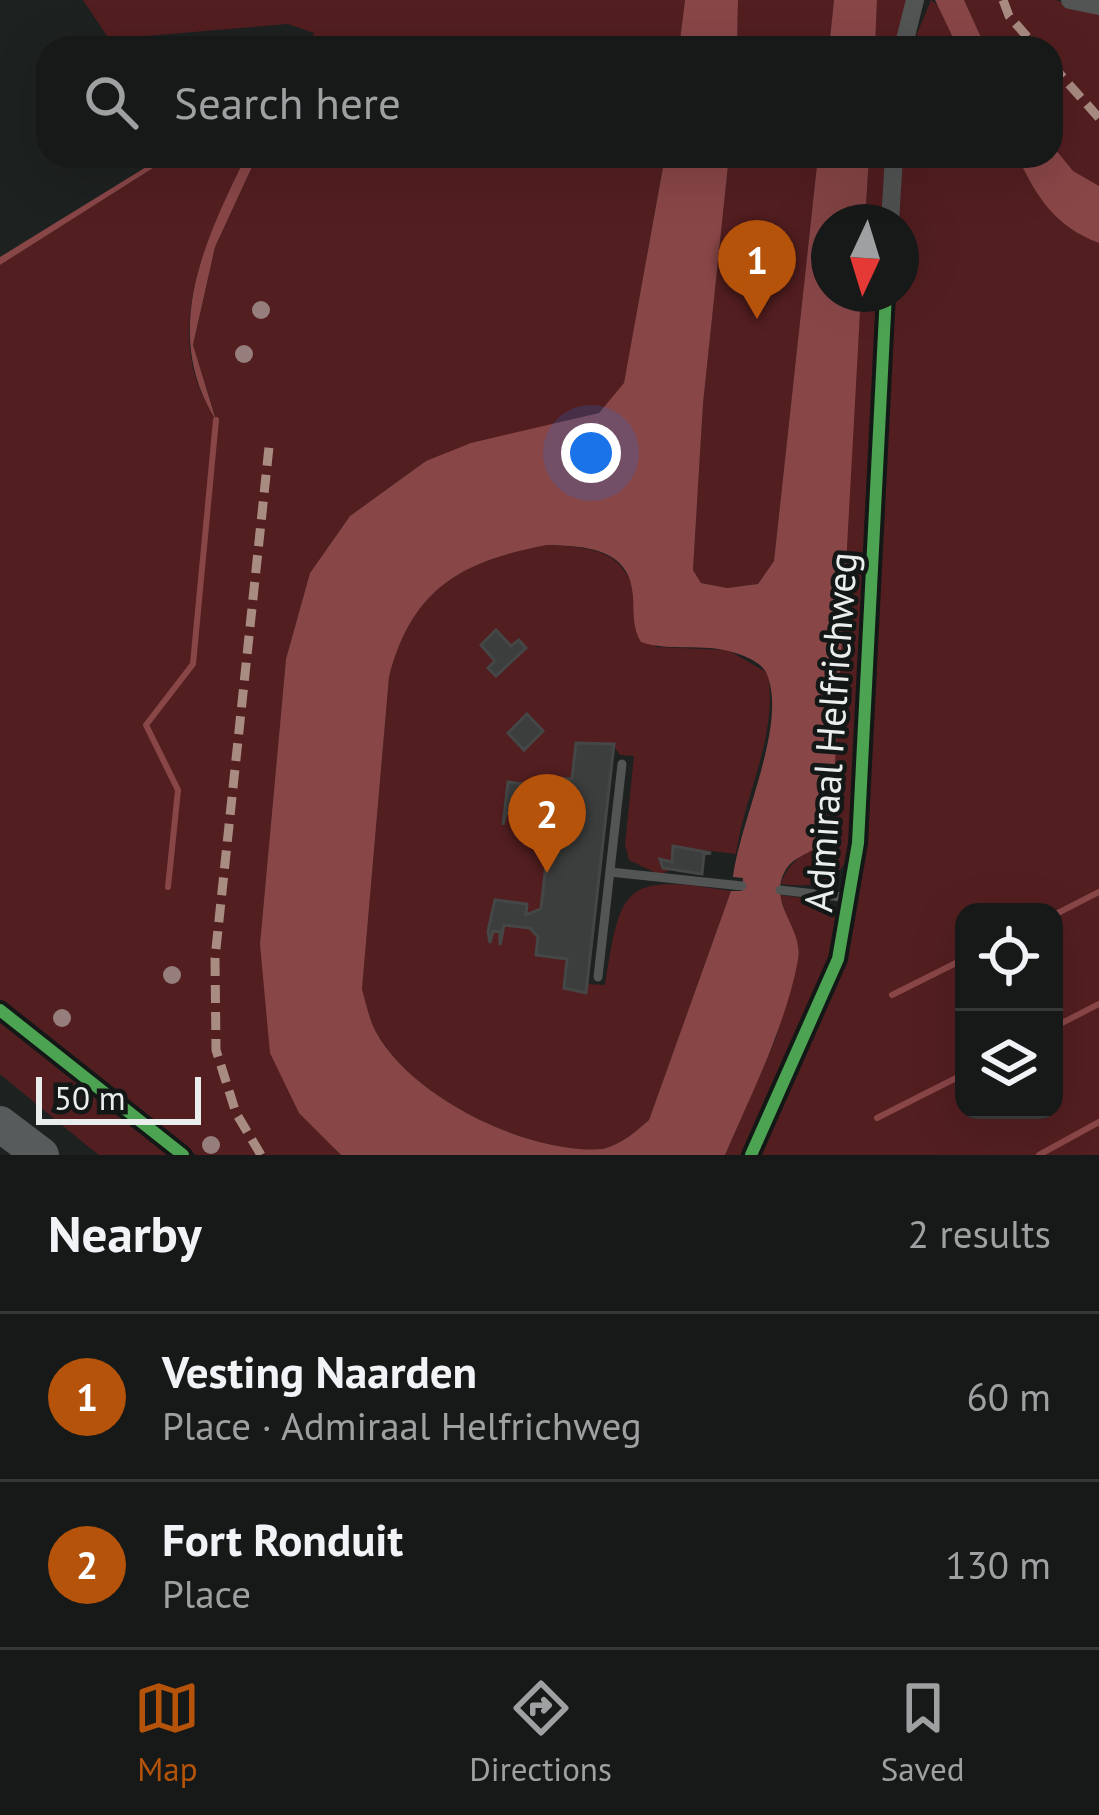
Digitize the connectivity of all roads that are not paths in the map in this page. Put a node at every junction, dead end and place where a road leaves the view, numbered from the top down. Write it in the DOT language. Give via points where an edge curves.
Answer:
graph roads {
  1 [pos="915,0"];
  2 [pos="1070,0"];
  3 [pos="1099,6"];
  4 [pos="906,36"];
  5 [pos="893,168"];
  6 [pos="891,204"];
  7 [pos="885,312"];
  8 [pos="622,764"];
  9 [pos="610,872"];
  10 [pos="742,886"];
  11 [pos="780,890"];
  12 [pos="850,898"];
  13 [pos="598,977"];
  14 [pos="0,1010"];
  15 [pos="0,1124"];
  16 [pos="41,1155"];
  17 [pos="183,1155"];
  18 [pos="752,1155"];
  1 -- 4 [label="street"];
  2 -- 3 [label="street"];
  5 -- 6 [label="street"];
  7 -- 12 [label="street, Admiraal Helfrichweg"];
  8 -- 9 [label="lane"];
  9 -- 10 [label="lane"];
  9 -- 13 [label="lane"];
  11 -- 12 [label="lane"];
  12 -- 18 [label="street, Admiraal Helfrichweg" via="838,959"];
  14 -- 17 [label="street"];
  15 -- 16 [label="highway"];
}
